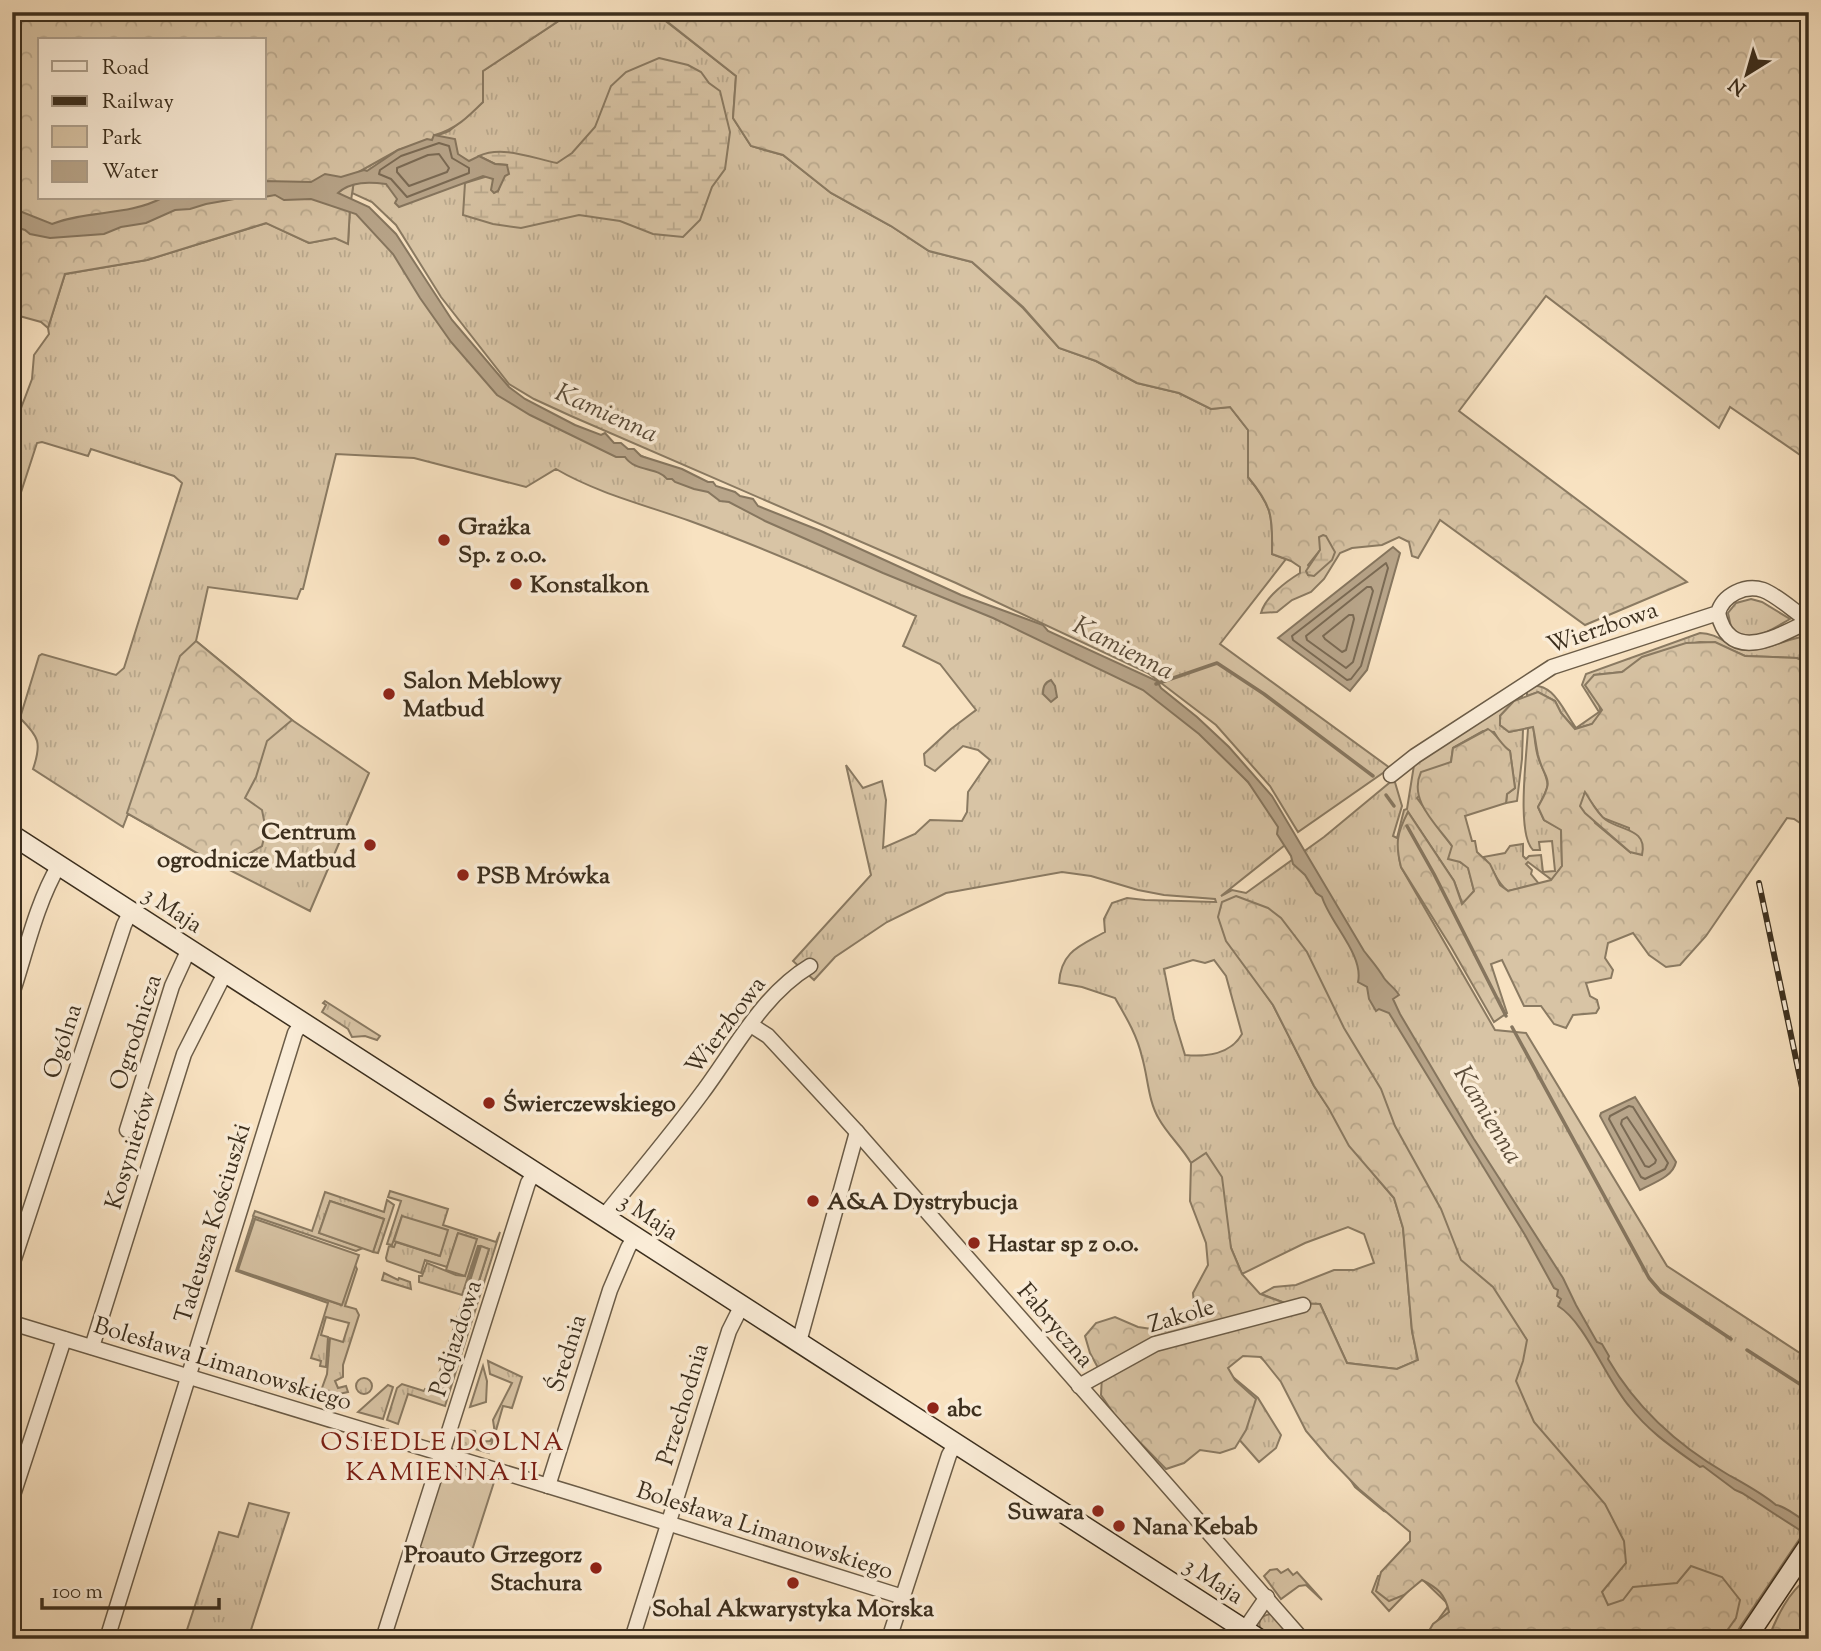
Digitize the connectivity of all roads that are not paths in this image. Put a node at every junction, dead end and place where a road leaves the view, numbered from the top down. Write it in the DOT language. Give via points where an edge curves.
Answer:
graph roads {
  1 [pos="1718,612"];
  2 [pos="1809,621"];
  3 [pos="1391,775"];
  4 [pos="12,835"];
  5 [pos="60,866"];
  6 [pos="131,911"];
  7 [pos="189,949"];
  8 [pos="810,966"];
  9 [pos="226,973"];
  10 [pos="12,994"];
  11 [pos="302,1023"];
  12 [pos="751,1025"];
  13 [pos="127,1130"];
  14 [pos="857,1132"];
  15 [pos="535,1172"];
  16 [pos="604,1216"];
  17 [pos="19,1219"];
  18 [pos="635,1236"];
  19 [pos="12,1265"];
  20 [pos="742,1305"];
  21 [pos="1303,1305"];
  22 [pos="12,1322"];
  23 [pos="64,1339"];
  24 [pos="799,1342"];
  25 [pos="92,1347"];
  26 [pos="189,1376"];
  27 [pos="1079,1386"];
  28 [pos="956,1443"];
  29 [pos="442,1454"];
  30 [pos="548,1486"];
  31 [pos="12,1498"];
  32 [pos="669,1524"];
  33 [pos="1809,1545"];
  34 [pos="902,1597"];
  35 [pos="1267,1597"];
  36 [pos="1763,1615"];
  37 [pos="1244,1633"];
  38 [pos="890,1636"];
  39 [pos="107,1639"];
  40 [pos="383,1639"];
  41 [pos="632,1639"];
  42 [pos="907,1639"];
  43 [pos="1302,1639"];
  44 [pos="1746,1639"];
  45 [pos="1752,1639"];
  1 -- 2 [label="street, Wierzbowa" via="1739,591 1763,590"];
  1 -- 2 [label="street" via="1727,633 1750,644"];
  1 -- 3 [label="street, Wierzbowa" via="1552,667"];
  4 -- 5 [label="street, 3 Maja"];
  5 -- 6 [label="street, 3 Maja"];
  5 -- 10 [label="street" via="52,877"];
  6 -- 7 [label="street, 3 Maja"];
  6 -- 17 [label="street, Ogólna"];
  7 -- 9 [label="street, 3 Maja"];
  7 -- 13 [label="street, Ogrodnicza"];
  8 -- 12 [label="street, Wierzbowa" via="784,984"];
  9 -- 11 [label="street, 3 Maja"];
  9 -- 25 [label="street, Kosynierów" via="184,1054"];
  11 -- 15 [label="street, 3 Maja"];
  11 -- 26 [label="street, Tadeusza Kościuszki" via="295,1032"];
  12 -- 14 [label="street, Fabryczna" via="768,1036"];
  12 -- 16 [label="street, Wierzbowa"];
  14 -- 24 [label="street"];
  14 -- 27 [label="street, Fabryczna"];
  15 -- 16 [label="street, 3 Maja"];
  15 -- 29 [label="street, Podjazdowa"];
  16 -- 18 [label="street, 3 Maja"];
  17 -- 19 [label="street, Ogólna"];
  18 -- 20 [label="street, 3 Maja"];
  18 -- 30 [label="street, Średnia" via="610,1290"];
  20 -- 24 [label="street, 3 Maja"];
  20 -- 32 [label="street, Przechodnia" via="729,1331"];
  21 -- 27 [label="street, Zakole" via="1155,1344"];
  22 -- 23 [label="street, Bolesława Limanowskiego"];
  23 -- 25 [label="street, Bolesława Limanowskiego"];
  23 -- 31 [label="street"];
  24 -- 28 [label="street, 3 Maja"];
  25 -- 26 [label="street, Bolesława Limanowskiego"];
  26 -- 29 [label="street, Bolesława Limanowskiego"];
  26 -- 39 [label="street, Tadeusza Kościuszki"];
  27 -- 35 [label="street, Fabryczna"];
  28 -- 34 [label="street"];
  28 -- 37 [label="street, 3 Maja"];
  29 -- 30 [label="street, Bolesława Limanowskiego"];
  29 -- 40 [label="street, Podjazdowa"];
  30 -- 32 [label="street, Bolesława Limanowskiego"];
  32 -- 34 [label="street, Bolesława Limanowskiego"];
  32 -- 41 [label="street, Przechodnia"];
  33 -- 36 [label="street"];
  34 -- 38 [label="street"];
  35 -- 37 [label="street"];
  35 -- 43 [label="street, Fabryczna"];
  36 -- 44 [label="street"];
  36 -- 45 [label="street"];
  38 -- 42 [label="street"];
}
